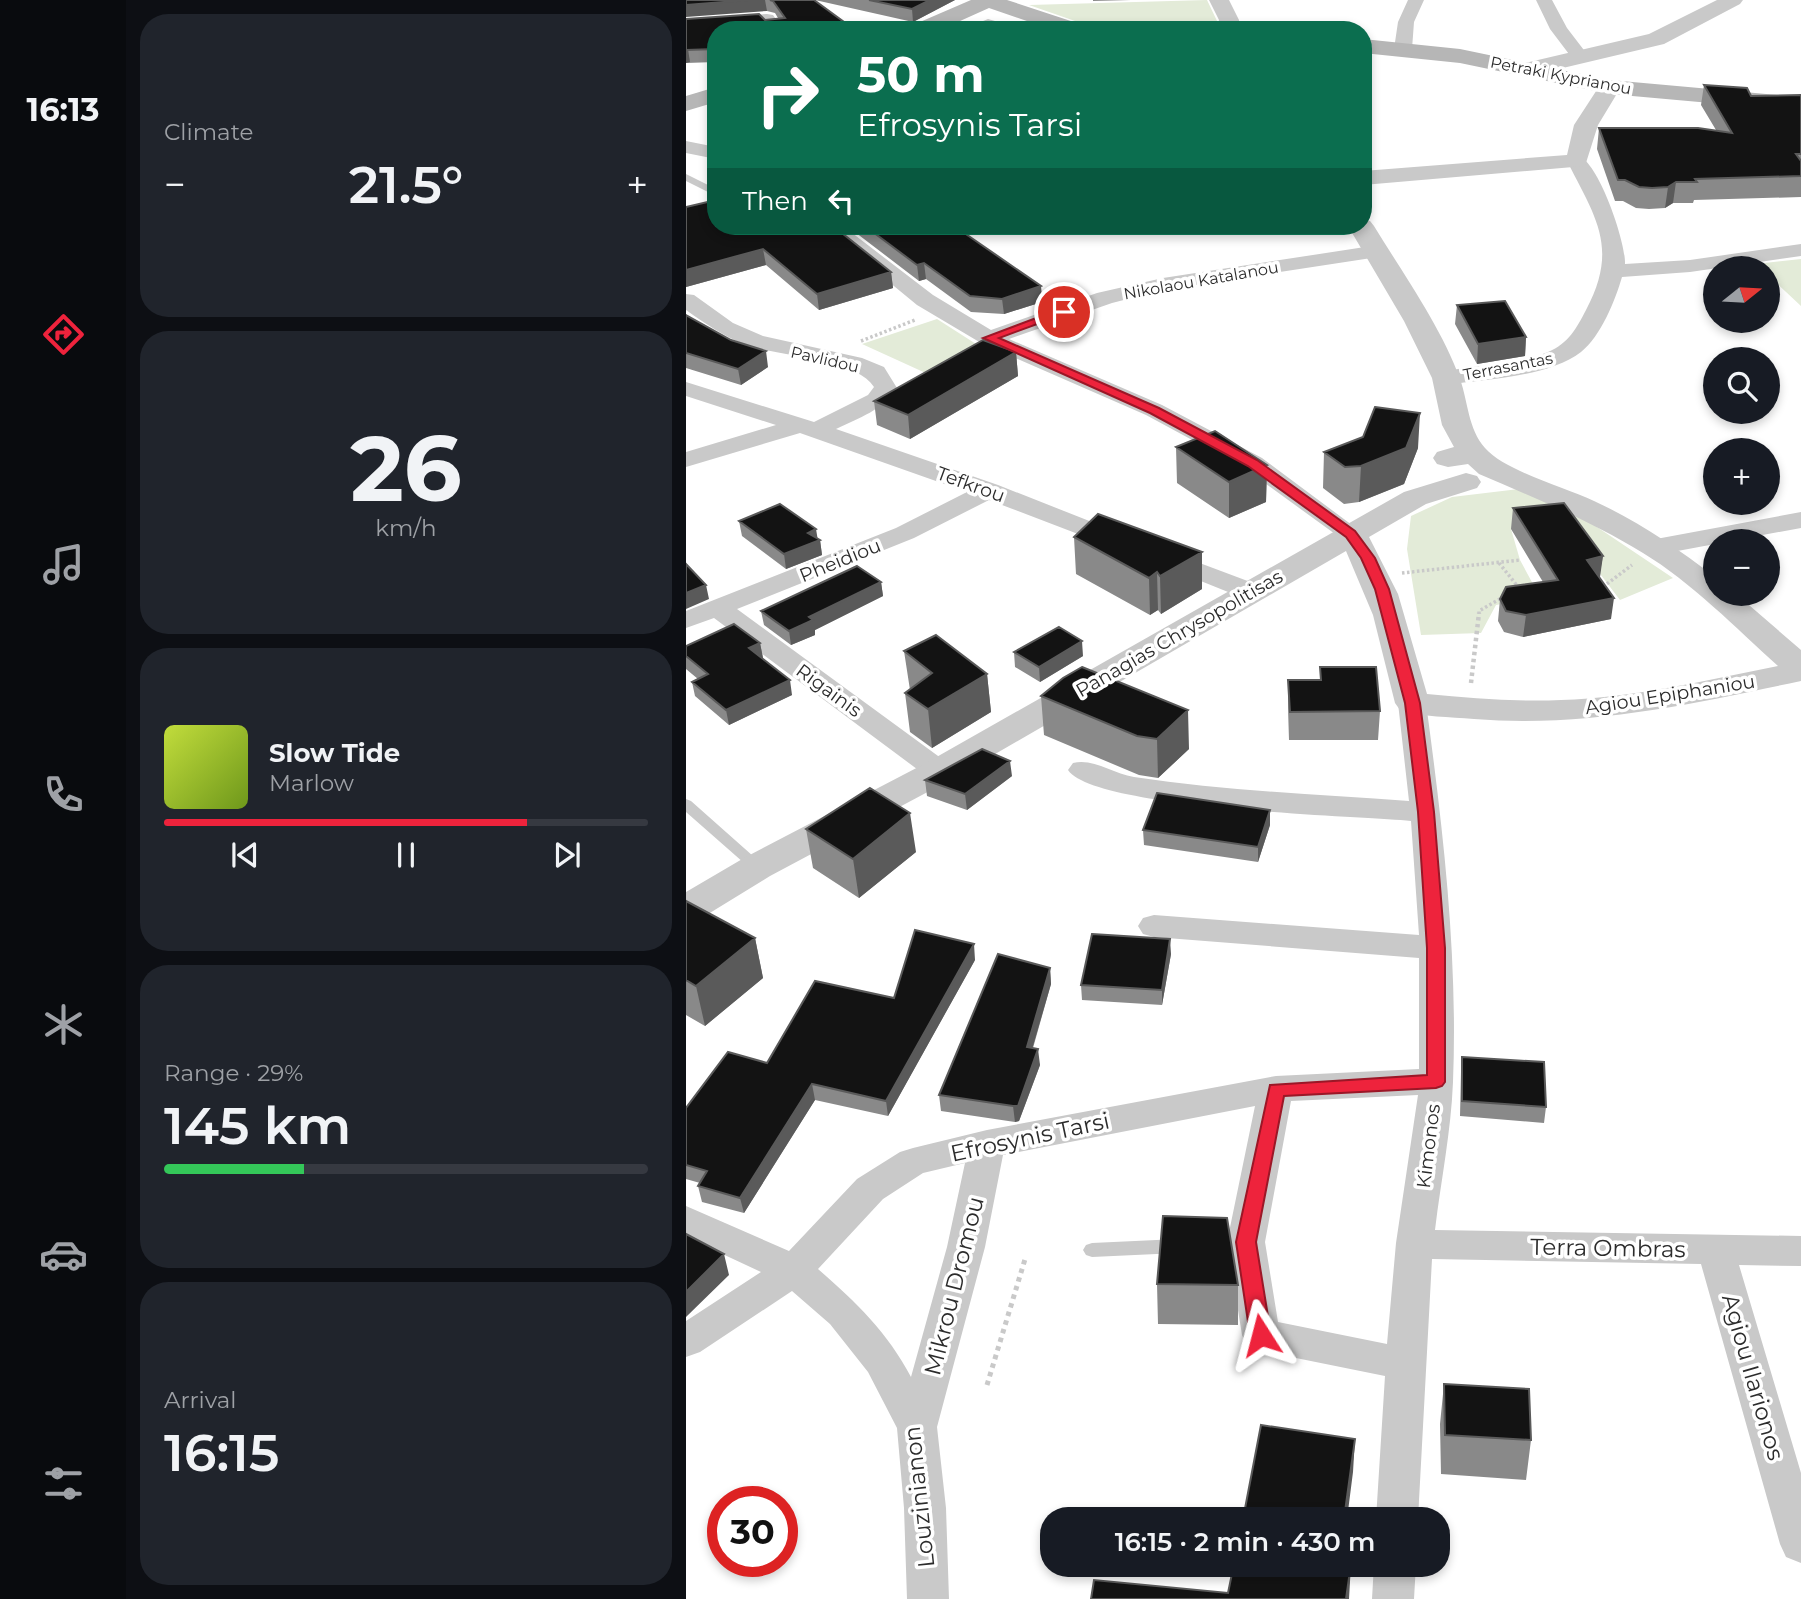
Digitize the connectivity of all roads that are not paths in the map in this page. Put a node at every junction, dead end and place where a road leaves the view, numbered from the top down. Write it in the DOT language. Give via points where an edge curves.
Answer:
graph roads {
  1 [pos="1219,0"];
  2 [pos="1416,0"];
  3 [pos="1544,0"];
  4 [pos="1733,0"];
  5 [pos="983,6"];
  6 [pos="740,21"];
  7 [pos="769,21"];
  8 [pos="944,21"];
  9 [pos="971,21"];
  10 [pos="1040,21"];
  11 [pos="1229,21"];
  12 [pos="707,23"];
  13 [pos="686,25"];
  14 [pos="1372,48"];
  15 [pos="1402,50"];
  16 [pos="1581,58"];
  17 [pos="1529,69"];
  18 [pos="1610,87"];
  19 [pos="1801,104"];
  20 [pos="686,146"];
  21 [pos="707,151"];
  22 [pos="1577,161"];
  23 [pos="686,177"];
  24 [pos="1372,177"];
  25 [pos="707,188"];
  26 [pos="843,235"];
  27 [pos="1367,235"];
  28 [pos="1801,250"];
  29 [pos="1378,251"];
  30 [pos="1614,271"];
  31 [pos="686,300"];
  32 [pos="989,338"];
  33 [pos="1446,377"];
  34 [pos="686,389"];
  35 [pos="810,427"];
  36 [pos="686,460"];
  37 [pos="1464,466"];
  38 [pos="989,491"];
  39 [pos="1801,520"];
  40 [pos="1351,534"];
  41 [pos="1656,547"];
  42 [pos="1703,584"];
  43 [pos="1252,592"];
  44 [pos="1730,606"];
  45 [pos="719,608"];
  46 [pos="686,620"];
  47 [pos="1801,669"];
  48 [pos="1412,703"];
  49 [pos="940,771"];
  50 [pos="1083,771"];
  51 [pos="686,804"];
  52 [pos="1426,812"];
  53 [pos="757,867"];
  54 [pos="686,910"];
  55 [pos="1154,926"];
  56 [pos="1436,948"];
  57 [pos="1436,1082"];
  58 [pos="1276,1089"];
  59 [pos="987,1143"];
  60 [pos="686,1221"];
  61 [pos="1415,1244"];
  62 [pos="1194,1245"];
  63 [pos="1092,1250"];
  64 [pos="1716,1250"];
  65 [pos="1801,1251"];
  66 [pos="794,1270"];
  67 [pos="686,1341"];
  68 [pos="1405,1364"];
  69 [pos="917,1427"];
  70 [pos="1398,1507"];
  71 [pos="1801,1545"];
  72 [pos="1394,1577"];
  73 [pos="928,1599"];
  74 [pos="1393,1599"];
  1 -- 11 [label="street"];
  2 -- 15 [label="street" via="1406,22"];
  3 -- 16 [label="street"];
  4 -- 16 [label="street" via="1656,39"];
  5 -- 8 [label="main road"];
  5 -- 9 [label="lane"];
  5 -- 10 [label="main road"];
  6 -- 7 [label="street"];
  12 -- 13 [label="street"];
  14 -- 15 [label="main road, Petraki Kyprianou"];
  15 -- 17 [label="main road, Petraki Kyprianou"];
  16 -- 17 [label="street"];
  17 -- 18 [label="main road, Petraki Kyprianou"];
  18 -- 19 [label="main road, Petraki Kyprianou"];
  18 -- 22 [label="street" via="1586,125"];
  20 -- 21 [label="street"];
  22 -- 24 [label="street"];
  22 -- 30 [label="street" via="1603,214"];
  23 -- 25 [label="lane"];
  26 -- 32 [label="street" via="942,310"];
  27 -- 29 [label="street"];
  28 -- 30 [label="street"];
  29 -- 32 [label="street, Nikolaou Katalanou" via="1163,284 1105,298"];
  29 -- 33 [label="street"];
  30 -- 33 [label="street, Terrasantas" via="1576,347 1535,363"];
  31 -- 35 [label="street, Pavlidou" via="725,328 757,341 876,372 886,388 876,400"];
  32 -- 40 [label="street" via="1154,410 1253,463"];
  33 -- 37 [label="street"];
  34 -- 35 [label="street, Tefkrou"];
  35 -- 36 [label="street"];
  35 -- 38 [label="street, Tefkrou"];
  37 -- 40 [label="street, Panagias Chrysopolitisas"];
  37 -- 41 [label="street" via="1585,508"];
  38 -- 43 [label="street, Tefkrou"];
  38 -- 45 [label="street, Pheidiou" via="905,533"];
  39 -- 41 [label="street"];
  40 -- 43 [label="street, Panagias Chrysopolitisas"];
  40 -- 48 [label="street, Kimonos" via="1368,558 1383,594"];
  41 -- 42 [label="street"];
  43 -- 49 [label="street, Panagias Chrysopolitisas"];
  44 -- 47 [label="street"];
  45 -- 46 [label="street, Pheidiou"];
  45 -- 49 [label="street, Rigainis"];
  47 -- 48 [label="street, Agiou Epiphaniou" via="1616,706 1544,711"];
  48 -- 52 [label="street, Kimonos"];
  49 -- 53 [label="street, Panagias Chrysopolitisas"];
  50 -- 52 [label="street" via="1123,785 1182,794"];
  51 -- 53 [label="lane"];
  52 -- 56 [label="street, Kimonos"];
  53 -- 54 [label="street, Panagias Chrysopolitisas"];
  55 -- 56 [label="street"];
  56 -- 57 [label="street, Kimonos"];
  57 -- 58 [label="street, Efrosynis Tarsi"];
  57 -- 61 [label="street, Kimonos"];
  58 -- 59 [label="street, Efrosynis Tarsi"];
  58 -- 68 [label="street" via="1239,1243 1261,1335"];
  59 -- 66 [label="street, Efrosynis Tarsi" via="914,1163 870,1189"];
  59 -- 69 [label="street, Mikrou Dromou" via="967,1247"];
  60 -- 66 [label="street, Louzinianon"];
  61 -- 64 [label="street, Terra Ombras"];
  61 -- 68 [label="street, Kimonos"];
  62 -- 63 [label="lane"];
  64 -- 65 [label="street, Terra Ombras"];
  64 -- 71 [label="street, Agiou Ilarionos"];
  66 -- 67 [label="street, Efrosynis Tarsi"];
  66 -- 69 [label="street, Louzinianon" via="843,1312 882,1360"];
  68 -- 70 [label="street, Kimonos"];
  69 -- 73 [label="street, Louzinianon"];
  72 -- 74 [label="street"];
}
